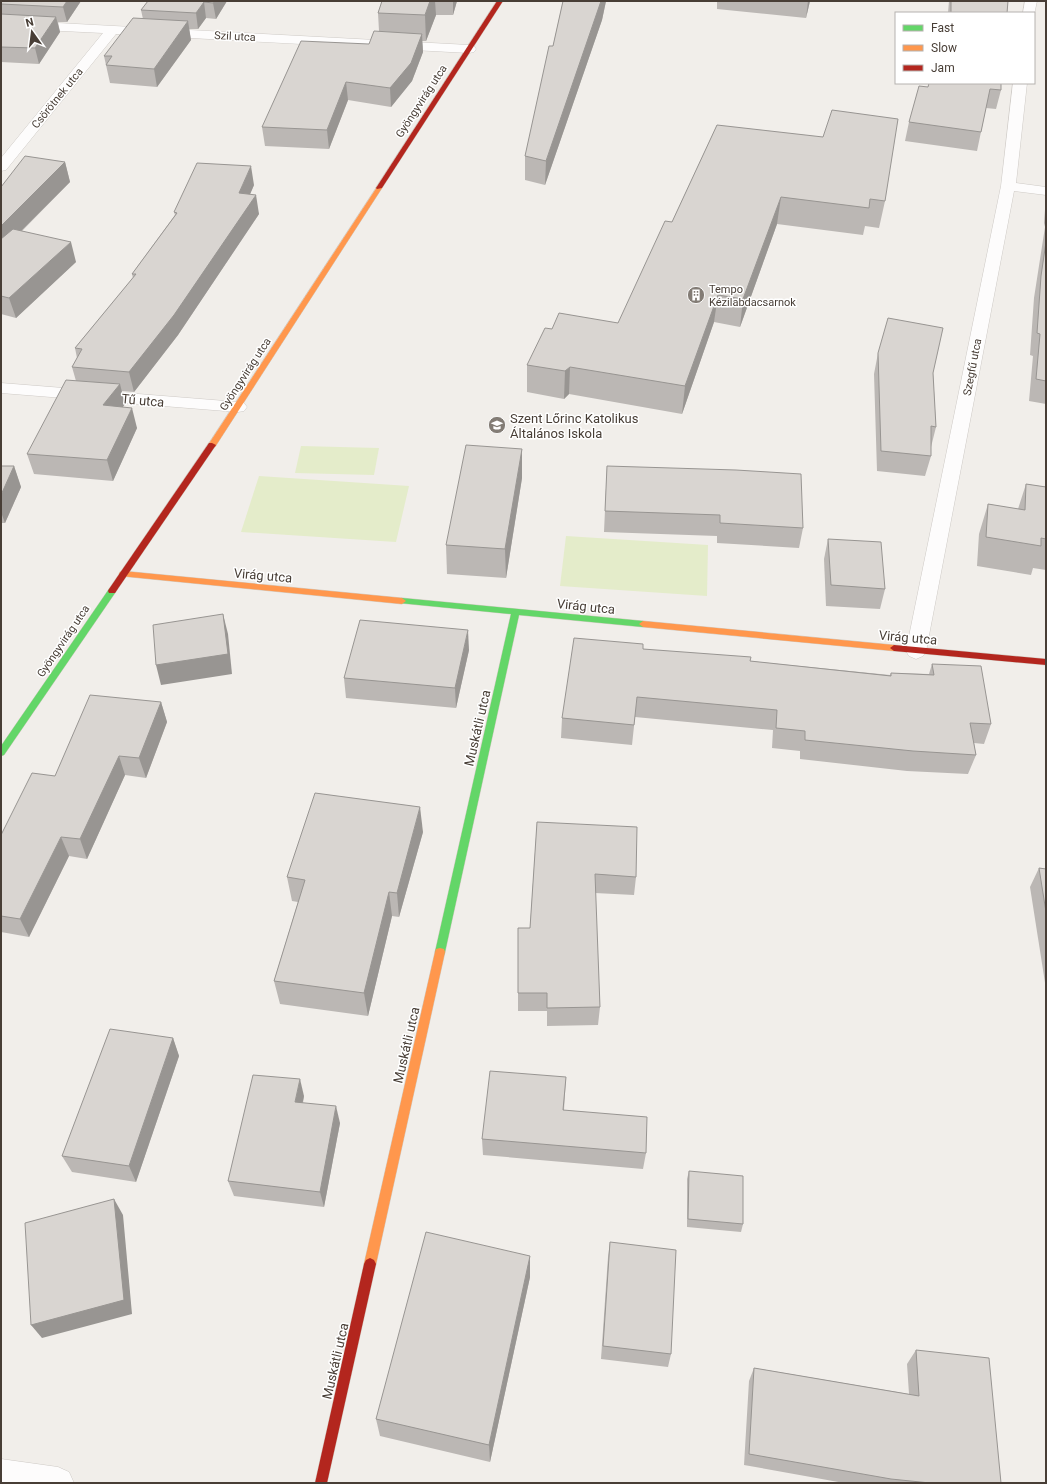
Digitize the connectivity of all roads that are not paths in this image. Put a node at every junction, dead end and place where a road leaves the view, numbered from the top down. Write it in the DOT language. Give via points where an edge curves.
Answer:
graph roads {
  1 [pos="500,1"];
  2 [pos="1031,1"];
  3 [pos="1029,12"];
  4 [pos="1,24"];
  5 [pos="113,29"];
  6 [pos="469,48"];
  7 [pos="1020,84"];
  8 [pos="1,167"];
  9 [pos="1008,186"];
  10 [pos="1046,191"];
  11 [pos="1,388"];
  12 [pos="238,408"];
  13 [pos="123,574"];
  14 [pos="516,612"];
  15 [pos="916,651"];
  16 [pos="1046,662"];
  17 [pos="1,753"];
  18 [pos="1,1475"];
  19 [pos="58,1483"];
  20 [pos="321,1483"];
  1 -- 6 [label="street, Gyöngyvirág utca"];
  2 -- 3 [label="street"];
  4 -- 5 [label="street, Szil utca"];
  5 -- 6 [label="street, Szil utca"];
  5 -- 8 [label="street, Csörötnek utca"];
  6 -- 12 [label="street, Gyöngyvirág utca"];
  7 -- 9 [label="street, Szegfű utca"];
  9 -- 10 [label="street"];
  9 -- 15 [label="street, Szegfű utca"];
  11 -- 12 [label="street, Tű utca"];
  12 -- 13 [label="street, Gyöngyvirág utca"];
  13 -- 14 [label="street, Virág utca"];
  13 -- 17 [label="street, Gyöngyvirág utca"];
  14 -- 15 [label="street, Virág utca"];
  14 -- 20 [label="street, Muskátli utca"];
  15 -- 16 [label="street, Virág utca"];
  18 -- 19 [label="street"];
}
